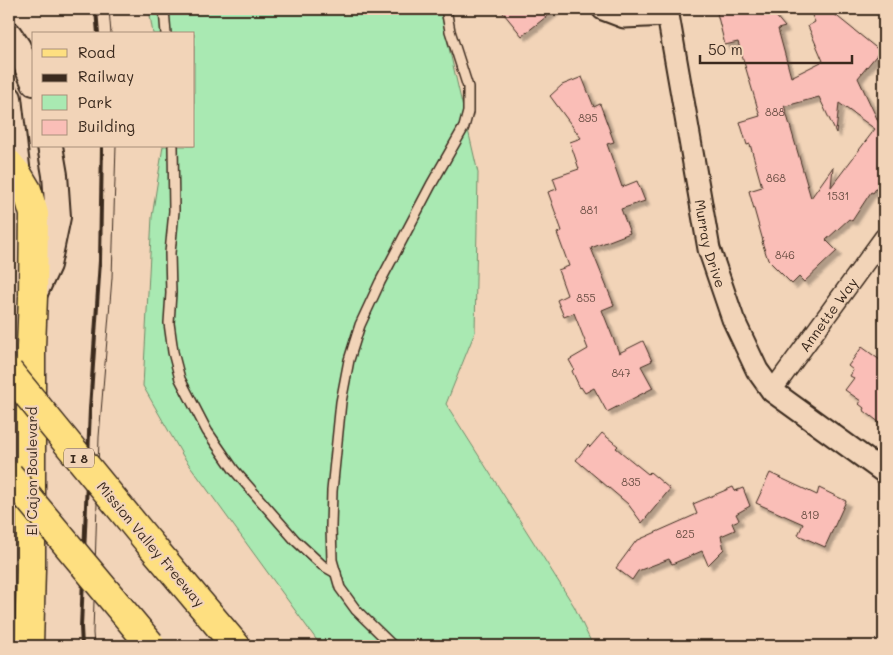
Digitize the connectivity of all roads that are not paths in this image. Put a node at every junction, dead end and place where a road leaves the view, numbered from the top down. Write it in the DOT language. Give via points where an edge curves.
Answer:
graph roads {
  1 [pos="164,9"];
  2 [pos="446,9"];
  3 [pos="604,9"];
  4 [pos="667,12"];
  5 [pos="166,32"];
  6 [pos="9,34"];
  7 [pos="32,78"];
  8 [pos="9,98"];
  9 [pos="50,148"];
  10 [pos="172,148"];
  11 [pos="13,170"];
  12 [pos="884,237"];
  13 [pos="33,296"];
  14 [pos="9,372"];
  15 [pos="772,391"];
  16 [pos="884,472"];
  17 [pos="9,475"];
  18 [pos="336,573"];
  19 [pos="151,645"];
  20 [pos="29,646"];
  21 [pos="236,646"];
  22 [pos="393,646"];
  1 -- 5 [label="lane"];
  2 -- 18 [label="lane" via="468,87 468,112 464,127 380,282 360,325 349,360 341,402 332,492 331,544"];
  3 -- 4 [label="street, Murray Drive" via="624,17"];
  4 -- 15 [label="street, Murray Drive" via="710,249 733,319 757,370"];
  6 -- 7 [label="main road"];
  8 -- 11 [label="main road, El Cajon Boulevard"];
  9 -- 13 [label="main road, El Cajon Boulevard" via="58,216 48,265"];
  10 -- 18 [label="lane" via="174,211 169,323 180,379 207,431 234,470 295,540"];
  11 -- 13 [label="main road, El Cajon Boulevard" via="27,190 34,214"];
  12 -- 15 [label="street, Annette Way"];
  13 -- 20 [label="main road, El Cajon Boulevard"];
  14 -- 21 [label="main road, Mission Valley Freeway / I 8, bridge"];
  15 -- 16 [label="street, Murray Drive"];
  17 -- 19 [label="main road, bridge"];
  18 -- 22 [label="lane" via="340,588 356,610"];
}
